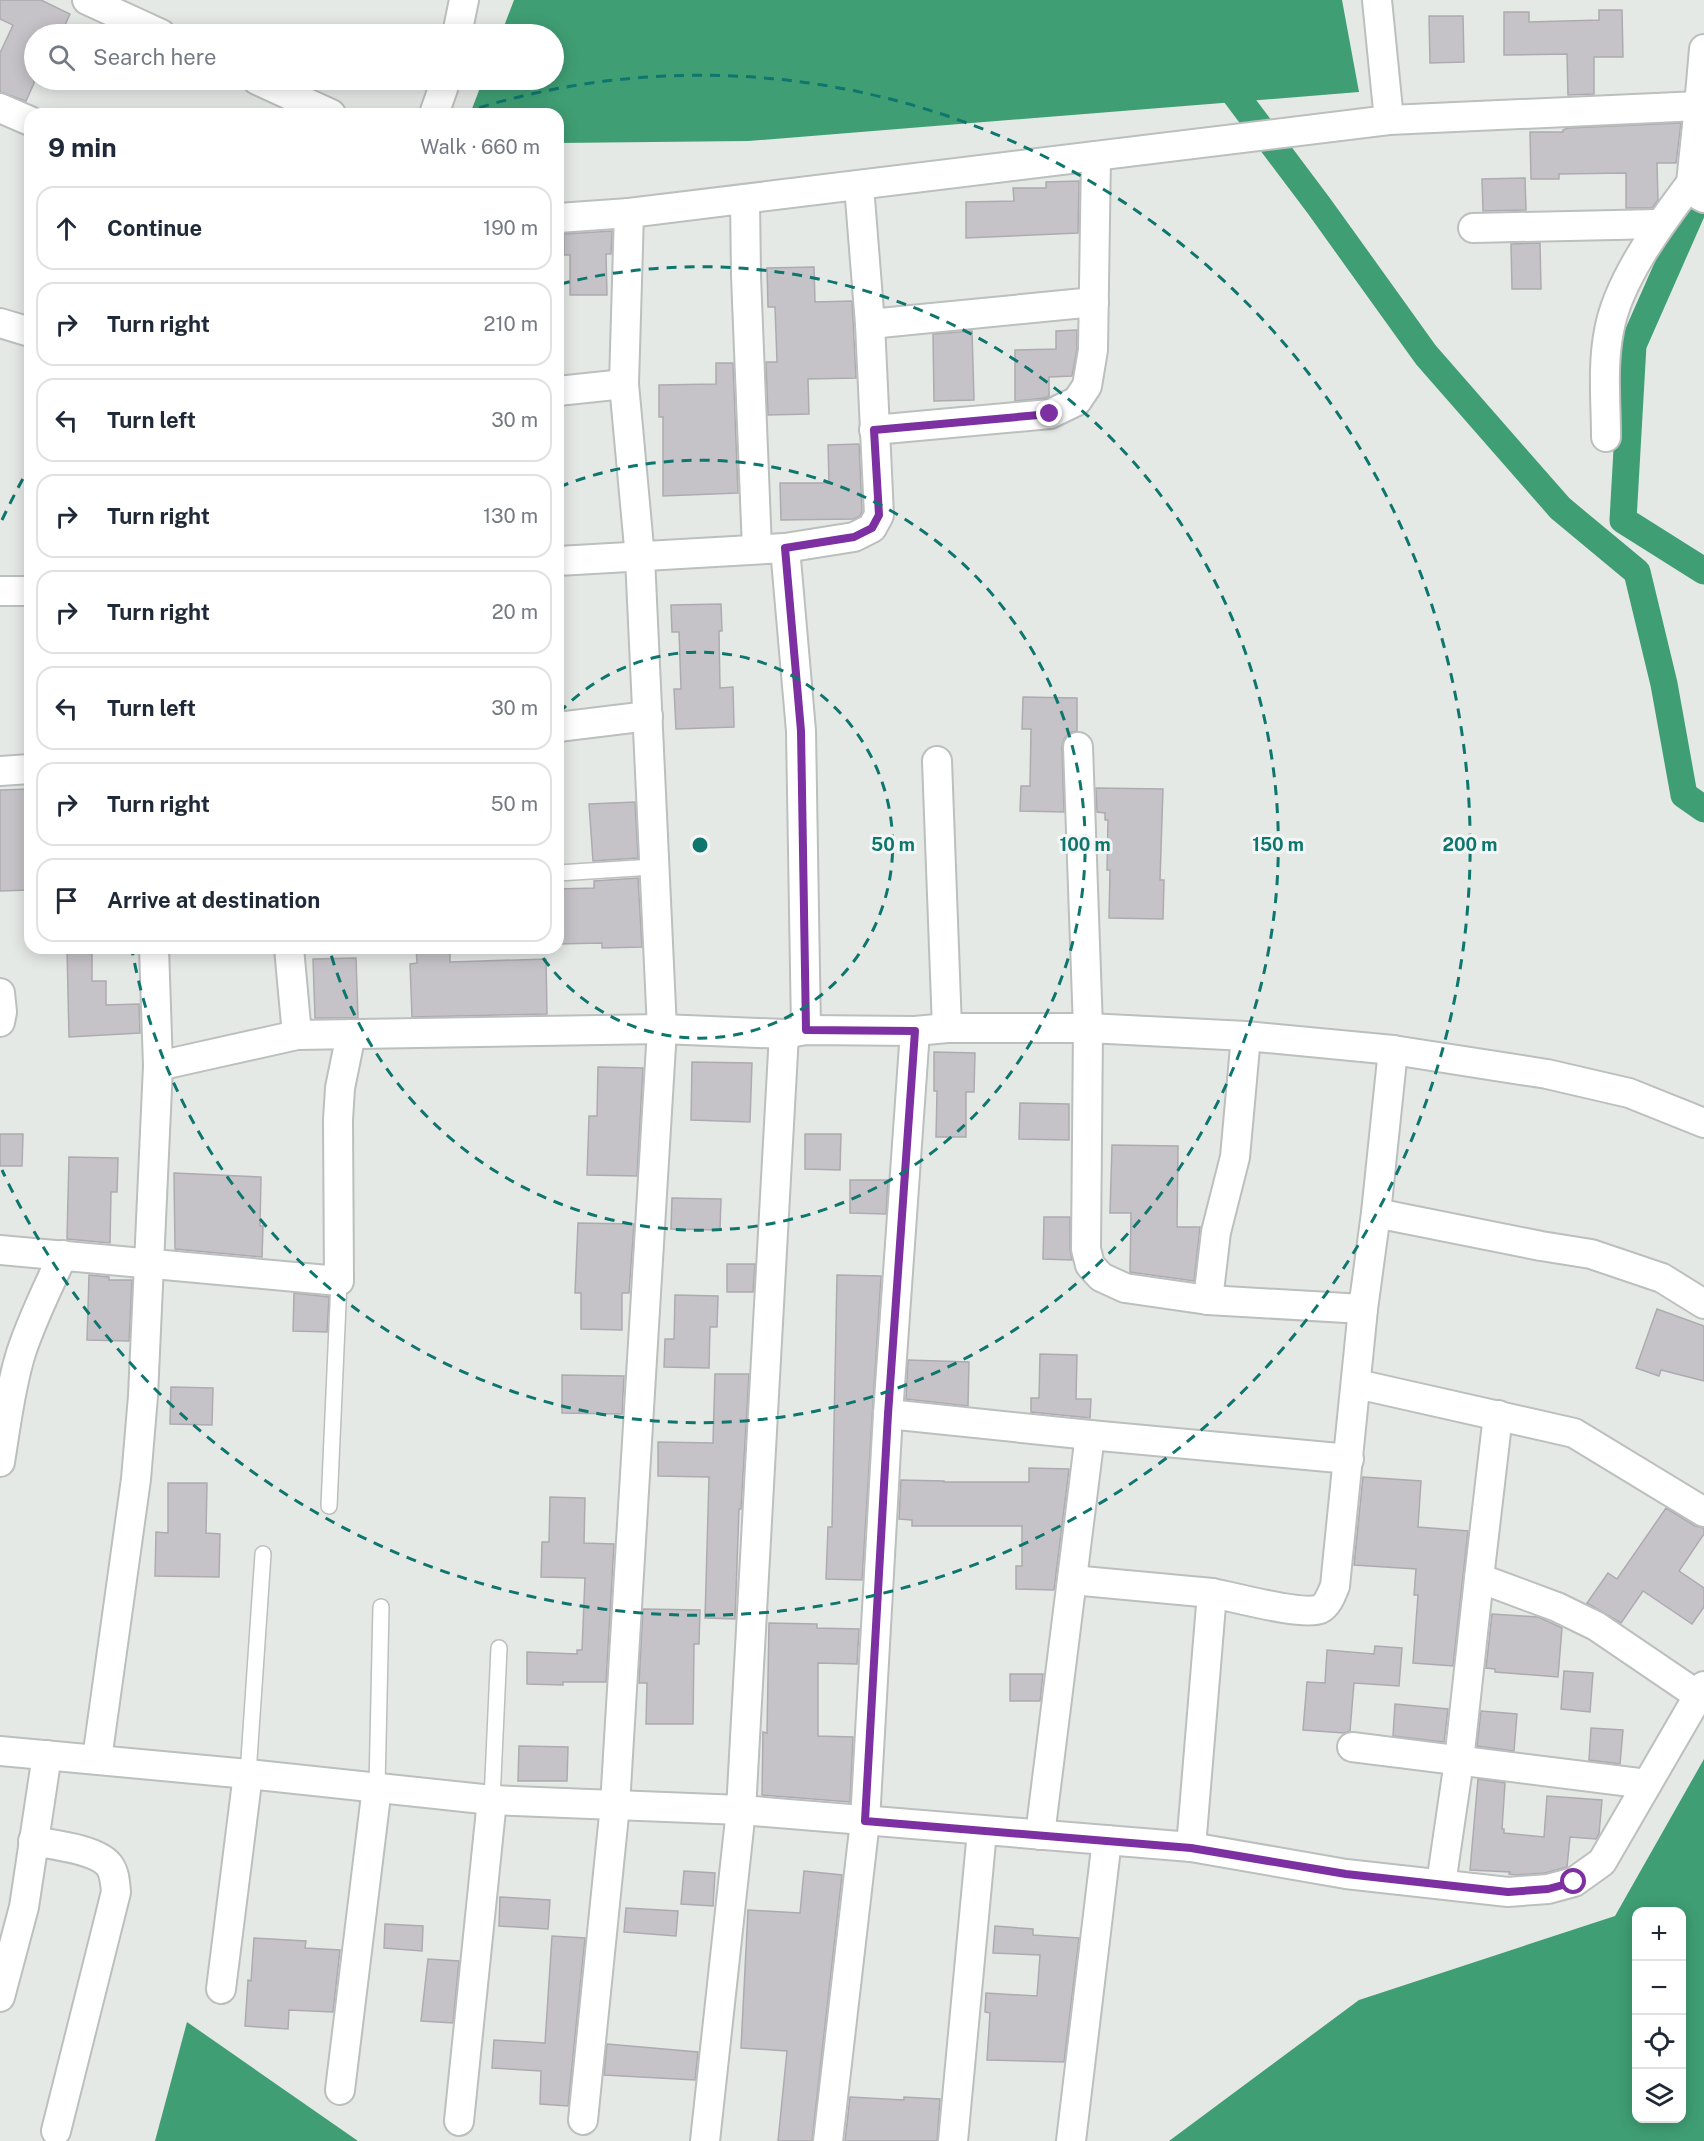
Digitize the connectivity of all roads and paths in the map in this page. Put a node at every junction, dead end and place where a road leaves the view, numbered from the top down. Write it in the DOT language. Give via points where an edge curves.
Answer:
graph roads {
  1 [pos="87,0"];
  2 [pos="464,0"];
  3 [pos="1377,0"];
  4 [pos="139,24"];
  5 [pos="459,24"];
  6 [pos="1704,49"];
  7 [pos="279,90"];
  8 [pos="442,90"];
  9 [pos="1699,106"];
  10 [pos="0,108"];
  11 [pos="318,108"];
  12 [pos="436,108"];
  13 [pos="24,118"];
  14 [pos="1389,120"];
  15 [pos="1096,156"];
  16 [pos="859,186"];
  17 [pos="1698,193"];
  18 [pos="745,199"];
  19 [pos="629,213"];
  20 [pos="564,218"];
  21 [pos="1659,224"];
  22 [pos="1473,228"];
  23 [pos="1094,302"];
  24 [pos="0,323"];
  25 [pos="870,324"];
  26 [pos="24,330"];
  27 [pos="624,384"];
  28 [pos="564,390"];
  29 [pos="874,430"];
  30 [pos="1606,437"];
  31 [pos="785,548"];
  32 [pos="757,549"];
  33 [pos="640,558"];
  34 [pos="564,561"];
  35 [pos="0,591"];
  36 [pos="24,591"];
  37 [pos="648,716"];
  38 [pos="564,726"];
  39 [pos="1078,747"];
  40 [pos="937,761"];
  41 [pos="24,769"];
  42 [pos="0,771"];
  43 [pos="653,867"];
  44 [pos="564,873"];
  45 [pos="154,954"];
  46 [pos="290,954"];
  47 [pos="0,993"];
  48 [pos="0,1022"];
  49 [pos="947,1028"];
  50 [pos="1088,1028"];
  51 [pos="662,1029"];
  52 [pos="915,1031"];
  53 [pos="795,1032"];
  54 [pos="351,1034"];
  55 [pos="297,1035"];
  56 [pos="1246,1036"];
  57 [pos="1393,1050"];
  58 [pos="158,1066"];
  59 [pos="1704,1123"];
  60 [pos="1376,1213"];
  61 [pos="0,1250"];
  62 [pos="63,1256"];
  63 [pos="148,1263"];
  64 [pos="339,1281"];
  65 [pos="1208,1300"];
  66 [pos="1704,1304"];
  67 [pos="1363,1309"];
  68 [pos="1357,1384"];
  69 [pos="888,1414"];
  70 [pos="1498,1415"];
  71 [pos="1090,1435"];
  72 [pos="1349,1459"];
  73 [pos="0,1462"];
  74 [pos="329,1506"];
  75 [pos="1704,1512"];
  76 [pos="263,1554"];
  77 [pos="1479,1578"];
  78 [pos="1072,1580"];
  79 [pos="1212,1593"];
  80 [pos="381,1607"];
  81 [pos="499,1648"];
  82 [pos="1701,1691"];
  83 [pos="1352,1747"];
  84 [pos="0,1751"];
  85 [pos="47,1755"];
  86 [pos="97,1759"];
  87 [pos="1459,1761"];
  88 [pos="248,1774"];
  89 [pos="1647,1784"];
  90 [pos="377,1787"];
  91 [pos="492,1800"];
  92 [pos="615,1805"];
  93 [pos="741,1810"];
  94 [pos="865,1821"];
  95 [pos="982,1831"];
  96 [pos="1040,1835"];
  97 [pos="1107,1840"];
  98 [pos="33,1841"];
  99 [pos="1191,1848"];
  100 [pos="1441,1884"];
  101 [pos="221,1989"];
  102 [pos="0,1997"];
  103 [pos="340,2090"];
  104 [pos="584,2120"];
  105 [pos="459,2121"];
  106 [pos="56,2131"];
  107 [pos="705,2141"];
  108 [pos="828,2141"];
  109 [pos="954,2141"];
  110 [pos="1071,2141"];
  1 -- 4 [label="street"];
  2 -- 5 [label="street"];
  3 -- 14 [label="street"];
  6 -- 9 [label="street"];
  7 -- 11 [label="street"];
  8 -- 12 [label="street"];
  9 -- 14 [label="street"];
  9 -- 17 [label="street"];
  10 -- 13 [label="street"];
  14 -- 15 [label="street"];
  15 -- 16 [label="street"];
  15 -- 23 [label="street"];
  16 -- 18 [label="street"];
  16 -- 25 [label="street"];
  17 -- 21 [label="street"];
  18 -- 19 [label="street"];
  18 -- 32 [label="street"];
  19 -- 20 [label="street"];
  19 -- 27 [label="street"];
  21 -- 22 [label="street"];
  21 -- 30 [label="street" via="1617,303 1609,330"];
  23 -- 25 [label="street"];
  23 -- 29 [label="street" via="1087,386 1077,401 1050,414"];
  24 -- 26 [label="street"];
  25 -- 29 [label="street"];
  27 -- 28 [label="street"];
  27 -- 33 [label="street"];
  29 -- 31 [label="street" via="879,515 872,528 854,537"];
  31 -- 32 [label="street"];
  31 -- 53 [label="street" via="801,731"];
  32 -- 33 [label="street"];
  33 -- 34 [label="street"];
  33 -- 37 [label="street"];
  35 -- 36 [label="street"];
  37 -- 38 [label="street"];
  37 -- 43 [label="street"];
  39 -- 50 [label="street"];
  40 -- 49 [label="street"];
  41 -- 42 [label="street"];
  43 -- 44 [label="lane"];
  43 -- 51 [label="street"];
  45 -- 58 [label="street"];
  46 -- 55 [label="street"];
  47 -- 48 [label="street"];
  49 -- 50 [label="street"];
  49 -- 52 [label="street"];
  50 -- 56 [label="street"];
  50 -- 65 [label="street" via="1086,1249 1090,1265 1101,1277 1125,1288"];
  51 -- 53 [label="street"];
  51 -- 54 [label="street"];
  51 -- 92 [label="street"];
  52 -- 53 [label="street"];
  52 -- 69 [label="street"];
  53 -- 93 [label="street"];
  54 -- 55 [label="street"];
  54 -- 64 [label="street" via="338,1120"];
  55 -- 58 [label="street"];
  56 -- 57 [label="street"];
  56 -- 65 [label="street" via="1234,1158 1216,1232"];
  57 -- 59 [label="street" via="1547,1074 1629,1093"];
  57 -- 60 [label="street"];
  58 -- 63 [label="street"];
  60 -- 66 [label="street" via="1591,1254 1662,1278"];
  60 -- 67 [label="street"];
  61 -- 62 [label="street"];
  62 -- 63 [label="street"];
  62 -- 73 [label="street" via="39,1304 21,1355"];
  63 -- 64 [label="street"];
  63 -- 86 [label="street" via="136,1479"];
  64 -- 74 [label="lane"];
  65 -- 67 [label="street"];
  67 -- 68 [label="street"];
  68 -- 70 [label="street"];
  68 -- 72 [label="street"];
  69 -- 71 [label="street"];
  69 -- 94 [label="street"];
  70 -- 75 [label="street" via="1574,1433"];
  70 -- 77 [label="street"];
  71 -- 72 [label="street"];
  71 -- 78 [label="street"];
  72 -- 79 [label="street" via="1335,1586 1321,1609 1304,1611"];
  76 -- 88 [label="lane"];
  77 -- 82 [label="street" via="1596,1626"];
  77 -- 87 [label="street"];
  78 -- 79 [label="street"];
  78 -- 96 [label="street"];
  79 -- 99 [label="street"];
  80 -- 90 [label="lane"];
  81 -- 91 [label="lane"];
  82 -- 89 [label="street"];
  83 -- 87 [label="street"];
  84 -- 85 [label="street"];
  85 -- 86 [label="street"];
  85 -- 98 [label="street"];
  86 -- 88 [label="street"];
  87 -- 89 [label="street"];
  87 -- 100 [label="street"];
  88 -- 90 [label="street"];
  88 -- 101 [label="street"];
  89 -- 100 [label="street" via="1602,1862 1574,1882 1548,1889 1508,1892"];
  90 -- 91 [label="street"];
  90 -- 103 [label="street"];
  91 -- 92 [label="street"];
  91 -- 105 [label="street"];
  92 -- 93 [label="street"];
  92 -- 104 [label="street"];
  93 -- 94 [label="street"];
  93 -- 107 [label="street"];
  94 -- 95 [label="street"];
  94 -- 108 [label="street"];
  95 -- 96 [label="street"];
  95 -- 109 [label="street"];
  96 -- 97 [label="street"];
  97 -- 99 [label="street"];
  97 -- 110 [label="street"];
  98 -- 102 [label="street" via="24,1907"];
  98 -- 106 [label="street" via="94,1854 109,1865 115,1879 116,1892"];
  99 -- 100 [label="street" via="1346,1874"];
}
